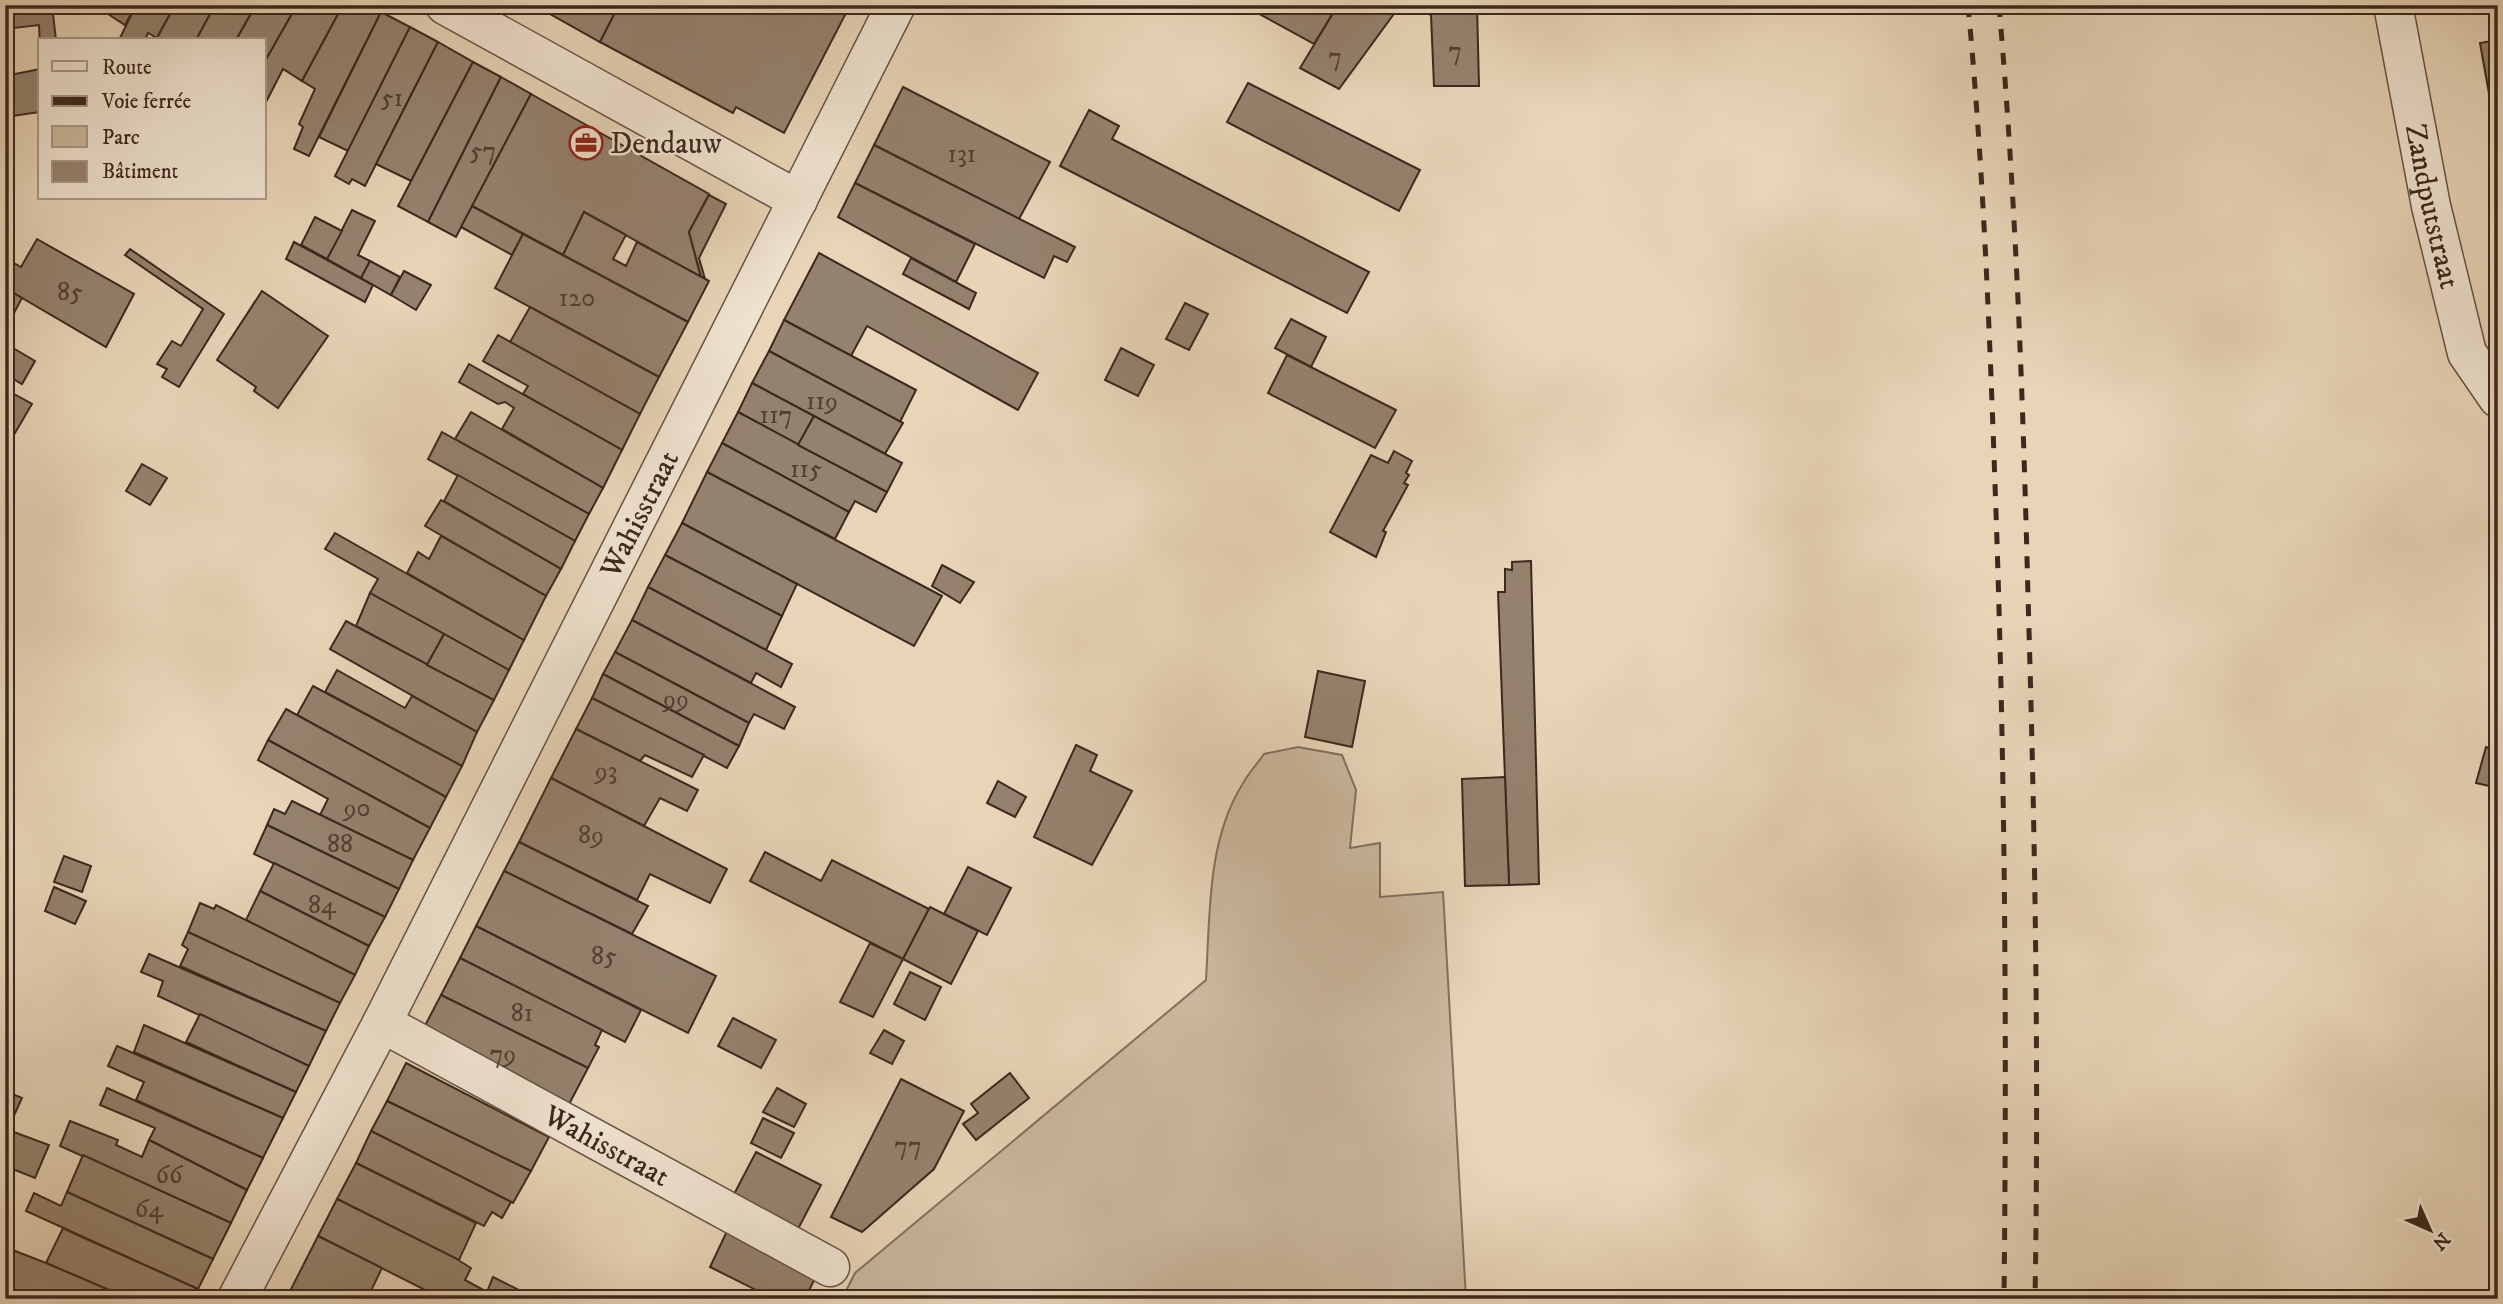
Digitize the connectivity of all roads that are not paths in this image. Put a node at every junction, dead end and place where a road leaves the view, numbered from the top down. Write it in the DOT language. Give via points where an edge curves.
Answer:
graph roads {
  1 [pos="445,5"];
  2 [pos="896,5"];
  3 [pos="2393,5"];
  4 [pos="798,200"];
  5 [pos="2498,398"];
  6 [pos="382,1023"];
  7 [pos="830,1267"];
  8 [pos="237,1299"];
  1 -- 4 [label="street"];
  2 -- 4 [label="street, Wahisstraat"];
  3 -- 5 [label="street, Zandputstraat" via="2431,206 2467,353"];
  4 -- 6 [label="street, Wahisstraat"];
  6 -- 7 [label="street, Wahisstraat"];
  6 -- 8 [label="street, Wahisstraat"];
}
